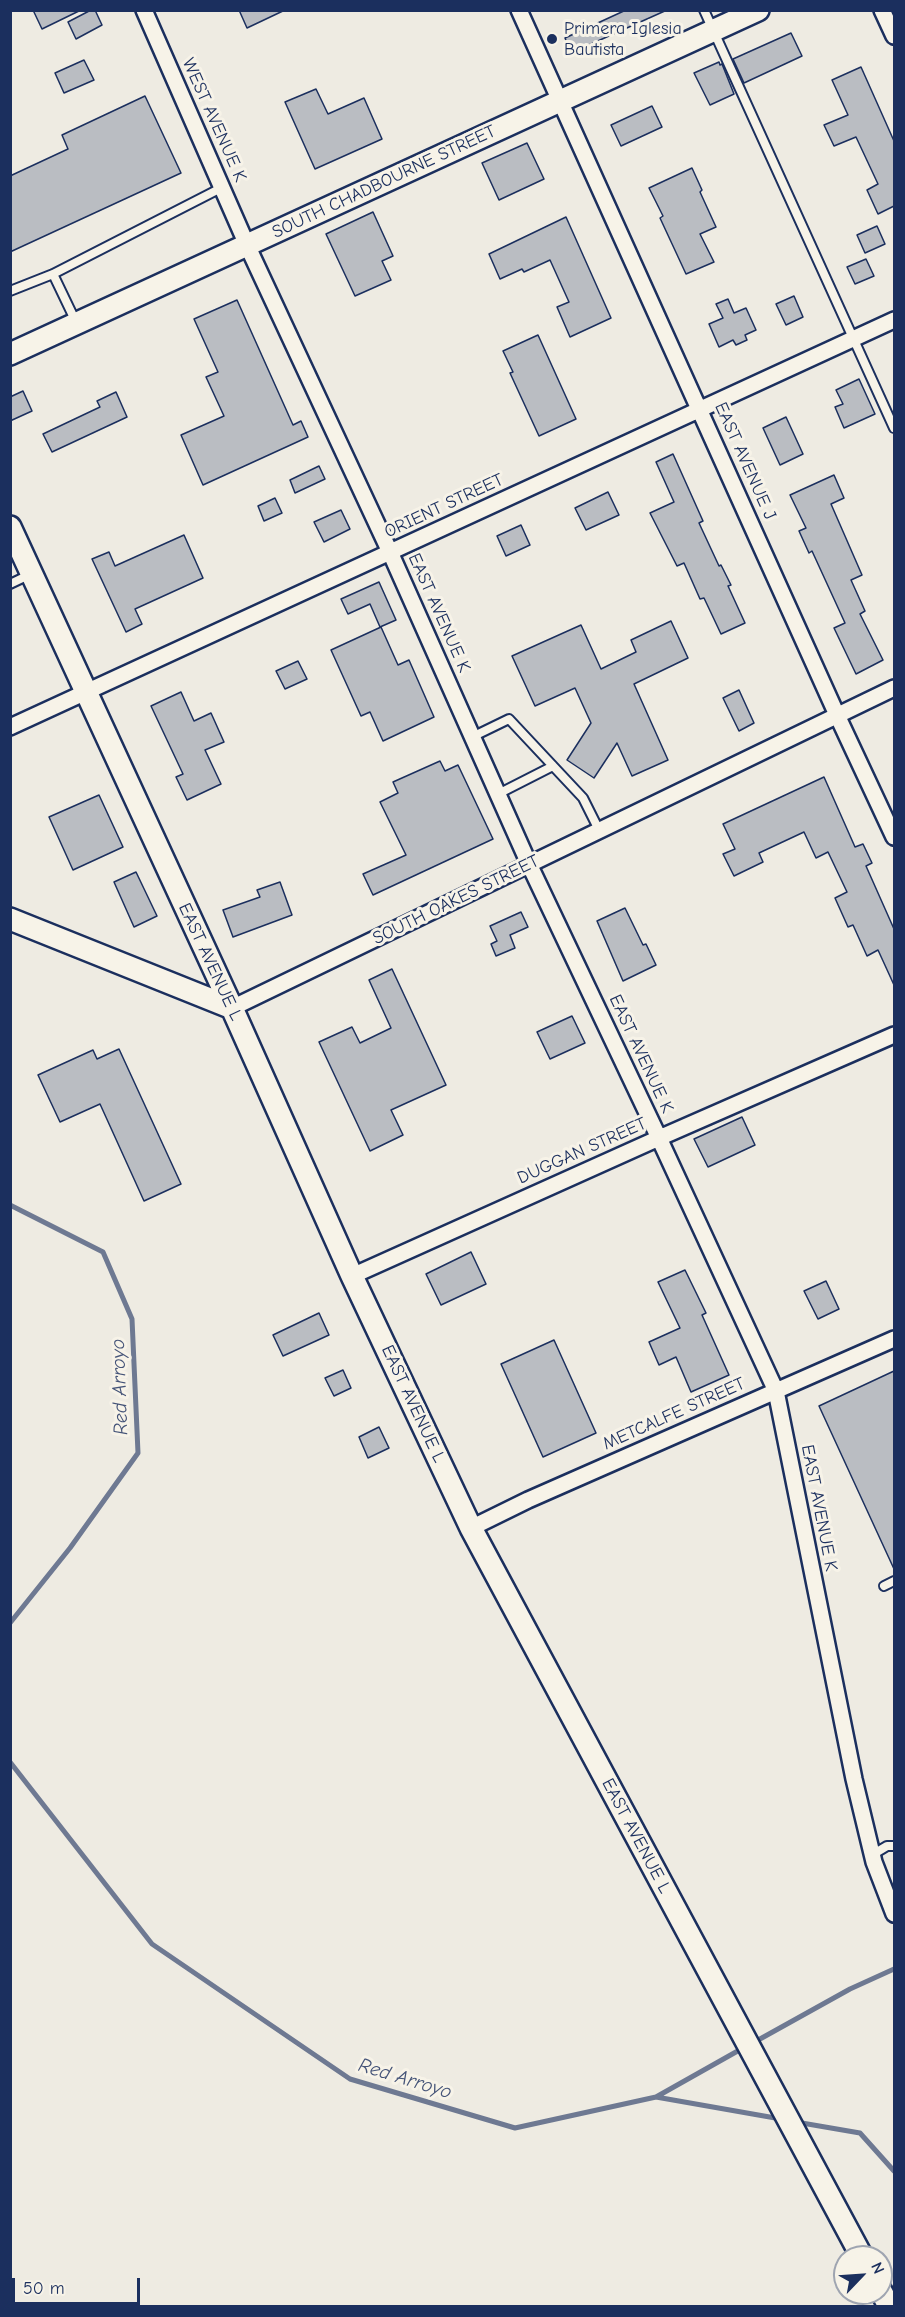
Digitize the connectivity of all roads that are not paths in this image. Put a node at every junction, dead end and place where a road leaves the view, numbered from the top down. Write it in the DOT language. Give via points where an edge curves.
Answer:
graph roads {
  1 [pos="144,10"];
  2 [pos="519,10"];
  3 [pos="704,10"];
  4 [pos="758,10"];
  5 [pos="882,10"];
  6 [pos="713,31"];
  7 [pos="894,36"];
  8 [pos="561,101"];
  9 [pos="223,187"];
  10 [pos="247,245"];
  11 [pos="53,274"];
  12 [pos="10,291"];
  13 [pos="894,321"];
  14 [pos="76,323"];
  15 [pos="854,339"];
  16 [pos="10,354"];
  17 [pos="700,410"];
  18 [pos="894,428"];
  19 [pos="10,527"];
  20 [pos="390,552"];
  21 [pos="31,574"];
  22 [pos="10,584"];
  23 [pos="894,688"];
  24 [pos="85,693"];
  25 [pos="837,715"];
  26 [pos="10,727"];
  27 [pos="472,737"];
  28 [pos="553,766"];
  29 [pos="498,794"];
  30 [pos="599,830"];
  31 [pos="894,837"];
  32 [pos="529,864"];
  33 [pos="10,919"];
  34 [pos="232,1008"];
  35 [pos="894,1035"];
  36 [pos="659,1138"];
  37 [pos="352,1276"];
  38 [pos="894,1339"];
  39 [pos="776,1391"];
  40 [pos="471,1528"];
  41 [pos="894,1581"];
  42 [pos="884,1586"];
  43 [pos="894,1846"];
  44 [pos="873,1855"];
  45 [pos="894,1914"];
  46 [pos="856,2245"];
  1 -- 9 [label="street, WEST AVENUE K"];
  2 -- 8 [label="street, EAST AVENUE J"];
  3 -- 6 [label="lane"];
  4 -- 6 [label="main road, SOUTH CHADBOURNE STREET"];
  5 -- 7 [label="street"];
  6 -- 8 [label="main road, SOUTH CHADBOURNE STREET"];
  6 -- 15 [label="lane"];
  8 -- 10 [label="main road, SOUTH CHADBOURNE STREET"];
  8 -- 17 [label="street, EAST AVENUE J"];
  9 -- 10 [label="street, WEST AVENUE K"];
  9 -- 11 [label="lane"];
  10 -- 14 [label="main road, SOUTH CHADBOURNE STREET"];
  10 -- 20 [label="street, EAST AVENUE K"];
  11 -- 12 [label="lane"];
  11 -- 14 [label="lane"];
  13 -- 15 [label="street, ORIENT STREET"];
  14 -- 16 [label="main road, SOUTH CHADBOURNE STREET"];
  15 -- 17 [label="street, ORIENT STREET"];
  15 -- 18 [label="lane"];
  17 -- 20 [label="street, ORIENT STREET"];
  17 -- 25 [label="street, EAST AVENUE J"];
  19 -- 21 [label="main road, EAST AVENUE L"];
  20 -- 24 [label="street, ORIENT STREET"];
  20 -- 27 [label="street, EAST AVENUE K"];
  21 -- 22 [label="lane"];
  21 -- 24 [label="main road, EAST AVENUE L"];
  23 -- 25 [label="street, SOUTH OAKES STREET"];
  24 -- 26 [label="street, ORIENT STREET"];
  24 -- 34 [label="main road, EAST AVENUE L"];
  25 -- 30 [label="street, SOUTH OAKES STREET"];
  25 -- 31 [label="street, EAST AVENUE J"];
  27 -- 28 [label="lane" via="509,720"];
  27 -- 29 [label="street, EAST AVENUE K"];
  28 -- 29 [label="lane"];
  28 -- 30 [label="lane" via="583,798"];
  29 -- 32 [label="street, EAST AVENUE K"];
  30 -- 32 [label="street, SOUTH OAKES STREET"];
  32 -- 34 [label="street, SOUTH OAKES STREET"];
  32 -- 36 [label="street, EAST AVENUE K"];
  33 -- 34 [label="main road"];
  34 -- 37 [label="main road, EAST AVENUE L"];
  35 -- 36 [label="street, DUGGAN STREET"];
  36 -- 37 [label="street, DUGGAN STREET"];
  36 -- 39 [label="street, EAST AVENUE K"];
  37 -- 40 [label="main road, EAST AVENUE L"];
  38 -- 39 [label="street, METCALFE STREET"];
  39 -- 40 [label="street, METCALFE STREET"];
  39 -- 44 [label="street, EAST AVENUE K" via="854,1779"];
  40 -- 46 [label="main road, EAST AVENUE L"];
  41 -- 42 [label="lane"];
  43 -- 44 [label="lane"];
  44 -- 45 [label="street, EAST AVENUE K"];
}
